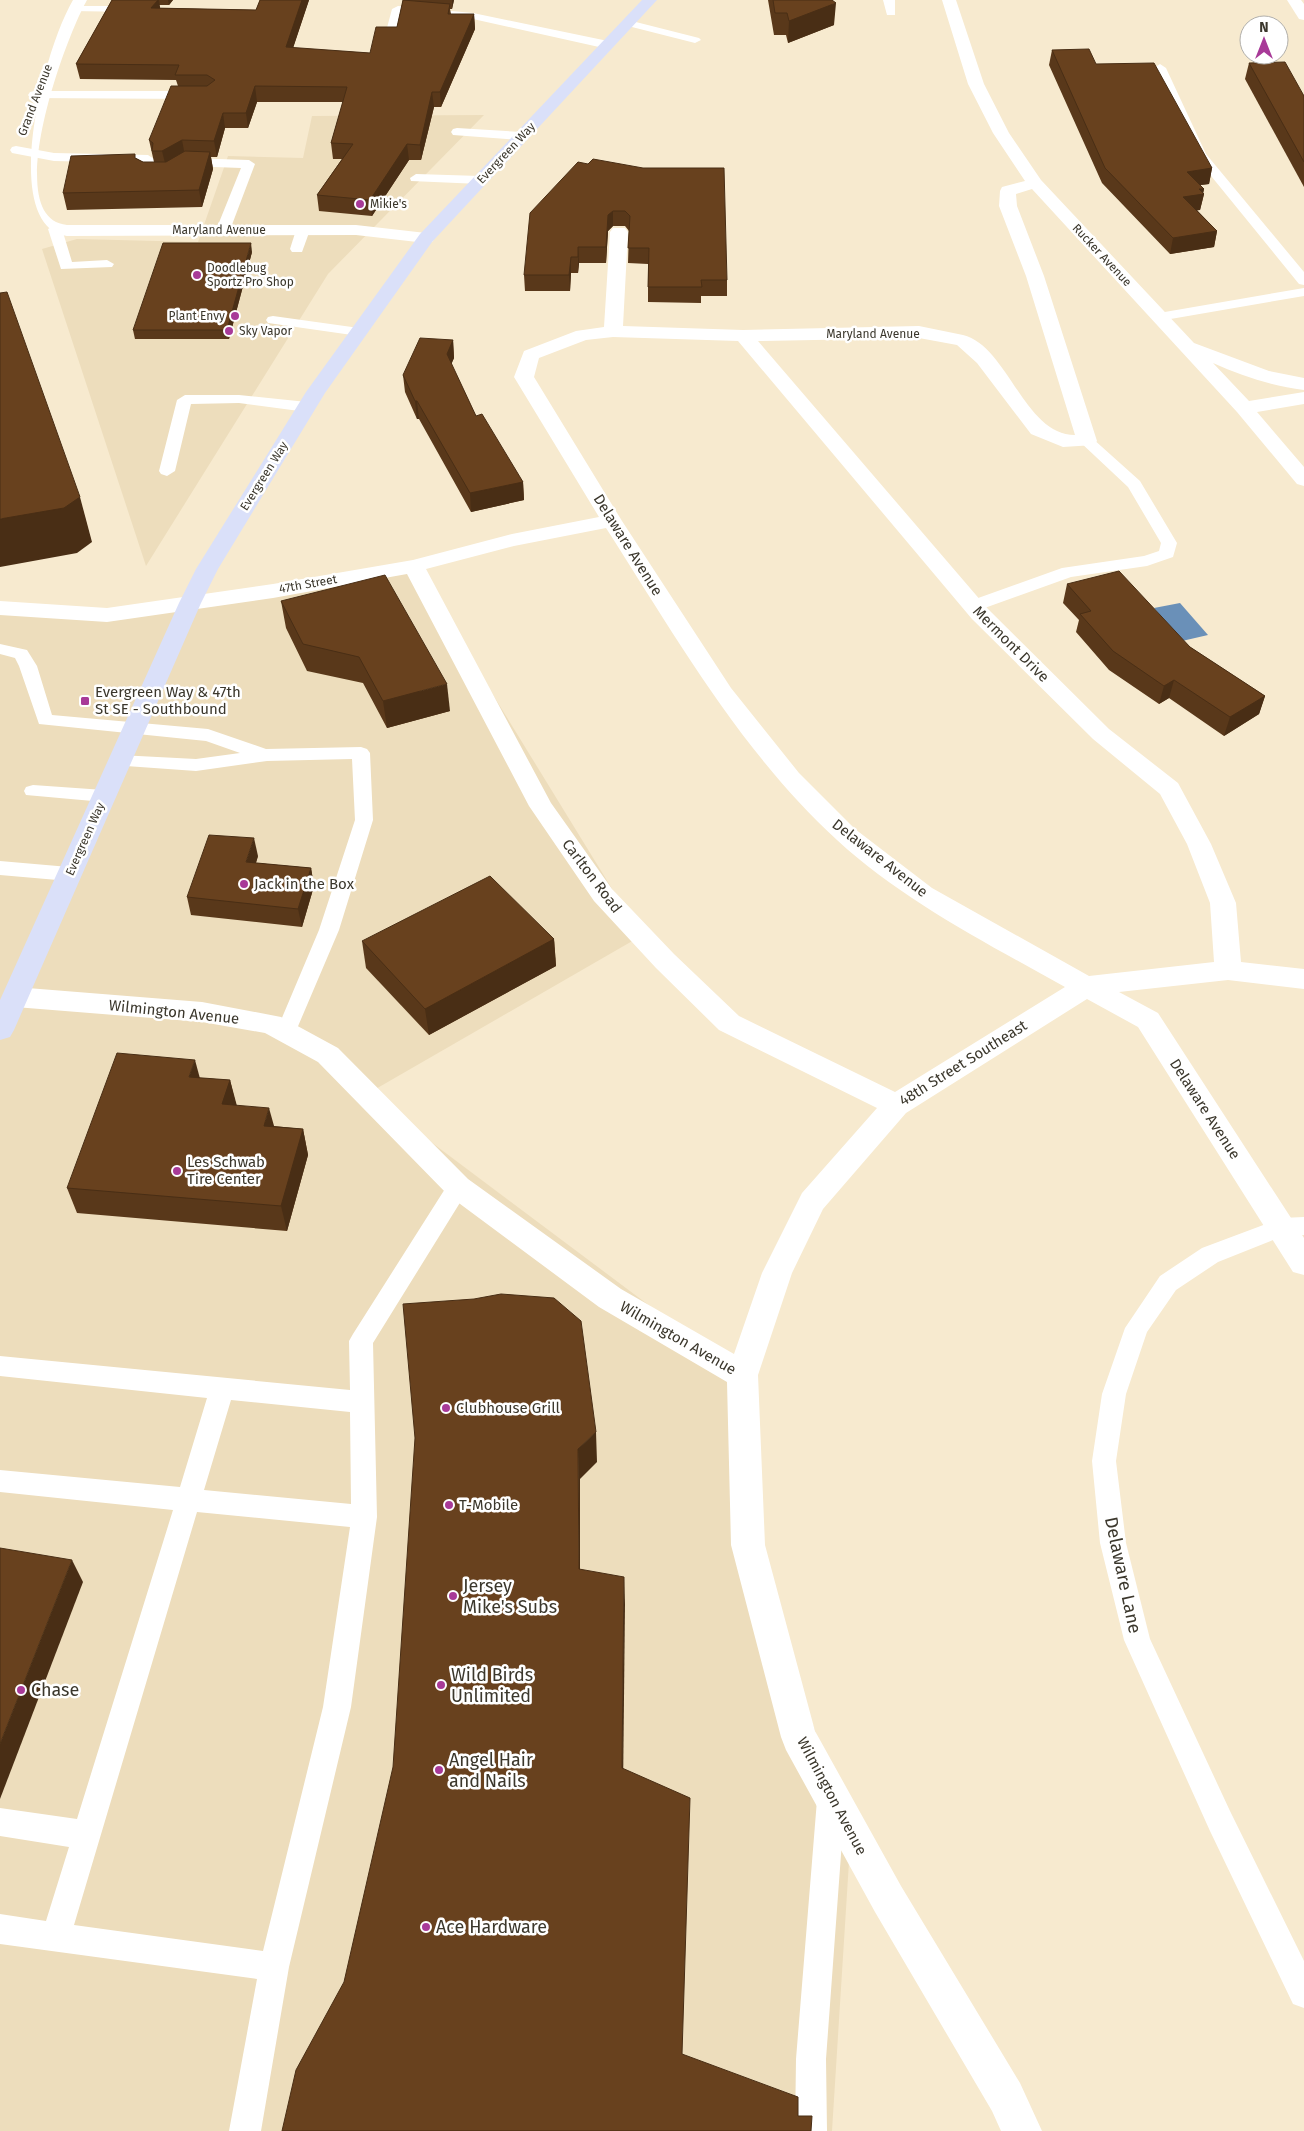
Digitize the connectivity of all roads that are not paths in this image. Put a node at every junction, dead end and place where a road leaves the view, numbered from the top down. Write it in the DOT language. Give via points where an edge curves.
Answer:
graph roads {
  1 [pos="650,0"];
  2 [pos="889,0"];
  3 [pos="949,0"];
  4 [pos="1294,0"];
  5 [pos="77,4"];
  6 [pos="142,10"];
  7 [pos="892,14"];
  8 [pos="1304,16"];
  9 [pos="628,23"];
  10 [pos="390,39"];
  11 [pos="695,40"];
  12 [pos="608,45"];
  13 [pos="1160,68"];
  14 [pos="34,95"];
  15 [pos="210,96"];
  16 [pos="458,132"];
  17 [pos="522,136"];
  18 [pos="16,150"];
  19 [pos="416,178"];
  20 [pos="480,180"];
  21 [pos="1035,183"];
  22 [pos="20,206"];
  23 [pos="298,226"];
  24 [pos="55,229"];
  25 [pos="223,230"];
  26 [pos="618,232"];
  27 [pos="426,238"];
  28 [pos="297,248"];
  29 [pos="107,264"];
  30 [pos="1304,281"];
  31 [pos="1304,292"];
  32 [pos="1159,317"];
  33 [pos="273,320"];
  34 [pos="613,331"];
  35 [pos="359,332"];
  36 [pos="743,336"];
  37 [pos="1183,343"];
  38 [pos="524,377"];
  39 [pos="1304,384"];
  40 [pos="1304,398"];
  41 [pos="307,406"];
  42 [pos="1244,408"];
  43 [pos="1087,441"];
  44 [pos="167,470"];
  45 [pos="1304,480"];
  46 [pos="612,521"];
  47 [pos="414,566"];
  48 [pos="190,603"];
  49 [pos="973,606"];
  50 [pos="0,608"];
  51 [pos="0,649"];
  52 [pos="134,727"];
  53 [pos="267,755"];
  54 [pos="119,762"];
  55 [pos="33,791"];
  56 [pos="104,796"];
  57 [pos="0,868"];
  58 [pos="69,874"];
  59 [pos="1228,970"];
  60 [pos="1304,979"];
  61 [pos="1086,986"];
  62 [pos="15,997"];
  63 [pos="0,1030"];
  64 [pos="286,1032"];
  65 [pos="896,1105"];
  66 [pos="458,1187"];
  67 [pos="1293,1227"];
  68 [pos="1304,1263"];
  69 [pos="0,1366"];
  70 [pos="742,1375"];
  71 [pos="222,1389"];
  72 [pos="362,1402"];
  73 [pos="0,1481"];
  74 [pos="189,1499"];
  75 [pos="364,1516"];
  76 [pos="831,1795"];
  77 [pos="0,1822"];
  78 [pos="88,1835"];
  79 [pos="0,1929"];
  80 [pos="56,1937"];
  81 [pos="274,1967"];
  82 [pos="1304,1993"];
  83 [pos="245,2131"];
  84 [pos="811,2131"];
  85 [pos="1022,2131"];
  1 -- 9 [label="main road, Evergreen Way"];
  2 -- 7 [label="lane"];
  3 -- 21 [label="street, Rucker Avenue" via="976,84 1001,133"];
  4 -- 8 [label="street"];
  5 -- 6 [label="lane"];
  5 -- 14 [label="street, Grand Avenue"];
  9 -- 11 [label="lane"];
  9 -- 12 [label="main road, Evergreen Way"];
  10 -- 12 [label="lane" via="398,9 473,16"];
  12 -- 17 [label="main road, Evergreen Way"];
  13 -- 30 [label="lane" via="1200,155"];
  14 -- 15 [label="lane"];
  14 -- 18 [label="street, Grand Avenue"];
  16 -- 17 [label="lane"];
  17 -- 20 [label="main road, Evergreen Way"];
  18 -- 22 [label="street, Grand Avenue" via="14,186"];
  18 -- 25 [label="lane" via="54,157 148,159 146,173 170,173 185,162 249,164"];
  19 -- 20 [label="lane"];
  20 -- 27 [label="main road, Evergreen Way"];
  21 -- 32 [label="street, Rucker Avenue"];
  21 -- 43 [label="street" via="1008,191 1008,206 1035,276"];
  22 -- 24 [label="street, Maryland Avenue" via="36,224"];
  23 -- 25 [label="street, Maryland Avenue"];
  23 -- 27 [label="street, Maryland Avenue"];
  23 -- 28 [label="lane"];
  24 -- 25 [label="street, Maryland Avenue"];
  24 -- 29 [label="lane" via="66,266"];
  26 -- 34 [label="street"];
  27 -- 35 [label="main road, Evergreen Way"];
  31 -- 32 [label="lane"];
  32 -- 37 [label="street, Rucker Avenue"];
  33 -- 35 [label="lane"];
  34 -- 36 [label="street, Maryland Avenue"];
  34 -- 38 [label="street, Maryland Avenue" via="584,335 531,355"];
  35 -- 41 [label="main road, Evergreen Way"];
  36 -- 43 [label="street, Maryland Avenue" via="919,332 963,341 984,359 1038,430 1063,441"];
  36 -- 49 [label="street, Mermont Drive"];
  37 -- 39 [label="street" via="1229,364 1284,383"];
  37 -- 42 [label="street, Rucker Avenue"];
  38 -- 46 [label="street, Delaware Avenue"];
  40 -- 42 [label="street"];
  41 -- 44 [label="lane" via="239,399 185,400"];
  41 -- 48 [label="main road, Evergreen Way" via="207,569"];
  42 -- 45 [label="street, Rucker Avenue"];
  43 -- 49 [label="lane" via="1134,484 1169,543 1167,554 1147,561 1068,572"];
  46 -- 47 [label="street, 47th Street" via="512,540"];
  46 -- 61 [label="street, Delaware Avenue" via="723,693 791,779 846,835 923,894"];
  47 -- 48 [label="street, 47th Street"];
  47 -- 65 [label="street, Carlton Road" via="541,806 603,895 664,961 729,1023"];
  48 -- 50 [label="street, 47th Street" via="107,615"];
  48 -- 52 [label="main road, Evergreen Way"];
  49 -- 59 [label="street, Mermont Drive" via="1101,734 1169,789 1199,844 1223,903"];
  51 -- 52 [label="lane" via="21,654 45,720"];
  52 -- 53 [label="lane" via="208,735"];
  52 -- 54 [label="main road, Evergreen Way"];
  53 -- 54 [label="lane" via="196,765"];
  53 -- 64 [label="lane" via="361,753 364,820 329,930"];
  54 -- 56 [label="main road, Evergreen Way"];
  55 -- 56 [label="lane"];
  56 -- 58 [label="main road, Evergreen Way"];
  57 -- 58 [label="lane"];
  58 -- 62 [label="main road, Evergreen Way"];
  59 -- 60 [label="street, 48th Street Southeast"];
  59 -- 61 [label="street, 48th Street Southeast"];
  61 -- 65 [label="street, 48th Street Southeast"];
  61 -- 67 [label="street, Delaware Avenue" via="1148,1020"];
  62 -- 63 [label="main road, Evergreen Way"];
  62 -- 64 [label="street, Wilmington Avenue" via="202,1012 271,1024"];
  64 -- 66 [label="street, Wilmington Avenue" via="328,1054"];
  65 -- 70 [label="street, 48th Street Southeast" via="812,1201 776,1273"];
  66 -- 70 [label="street, Wilmington Avenue" via="610,1298"];
  66 -- 72 [label="lane" via="361,1341"];
  67 -- 68 [label="street, Delaware Avenue"];
  67 -- 82 [label="lane, Delaware Lane" via="1210,1255 1168,1283 1137,1328 1114,1394 1104,1460 1113,1543 1137,1640"];
  69 -- 71 [label="lane"];
  70 -- 76 [label="street, Wilmington Avenue" via="748,1545 799,1737"];
  71 -- 72 [label="lane"];
  71 -- 74 [label="lane"];
  72 -- 75 [label="lane"];
  73 -- 74 [label="lane"];
  74 -- 75 [label="lane"];
  74 -- 78 [label="lane"];
  75 -- 81 [label="lane" via="337,1707"];
  76 -- 84 [label="lane" via="811,2059"];
  76 -- 85 [label="street, Wilmington Avenue" via="888,1899 1006,2097"];
  77 -- 78 [label="lane"];
  78 -- 80 [label="lane"];
  79 -- 80 [label="lane"];
  80 -- 81 [label="lane"];
  81 -- 83 [label="lane"];
}
